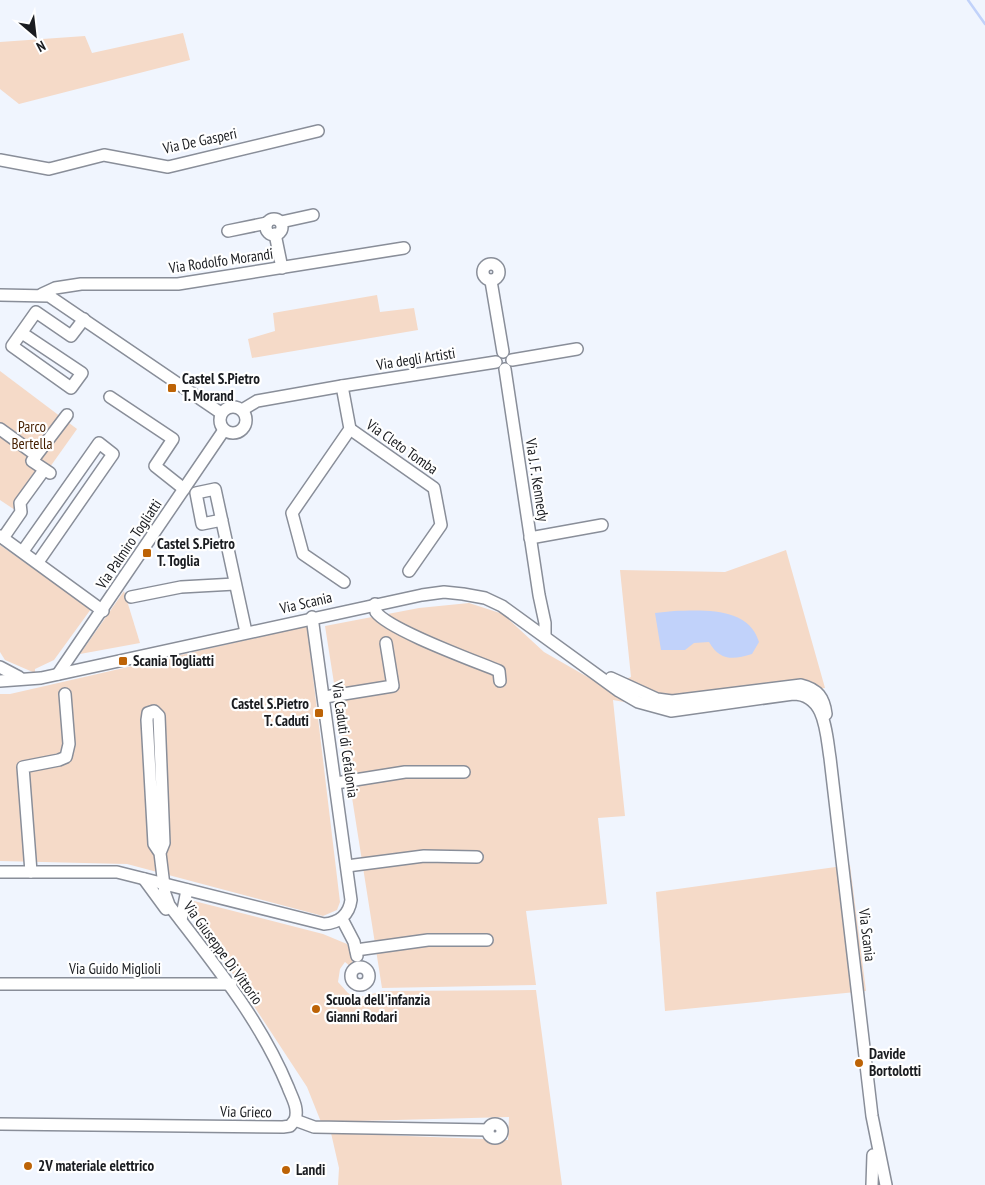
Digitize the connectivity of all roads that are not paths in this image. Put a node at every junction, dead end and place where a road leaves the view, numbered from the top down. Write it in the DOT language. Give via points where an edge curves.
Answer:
graph roads {
  1 [pos="318,131"];
  2 [pos="0,160"];
  3 [pos="313,215"];
  4 [pos="281,222"];
  5 [pos="267,224"];
  6 [pos="228,231"];
  7 [pos="275,234"];
  8 [pos="404,248"];
  9 [pos="282,268"];
  10 [pos="491,281"];
  11 [pos="42,294"];
  12 [pos="0,295"];
  13 [pos="84,319"];
  14 [pos="22,333"];
  15 [pos="577,349"];
  16 [pos="504,364"];
  17 [pos="342,386"];
  18 [pos="110,397"];
  19 [pos="242,410"];
  20 [pos="221,413"];
  21 [pos="66,414"];
  22 [pos="0,429"];
  23 [pos="350,429"];
  24 [pos="224,430"];
  25 [pos="36,455"];
  26 [pos="184,489"];
  27 [pos="222,520"];
  28 [pos="602,526"];
  29 [pos="2,537"];
  30 [pos="530,538"];
  31 [pos="23,551"];
  32 [pos="38,562"];
  33 [pos="409,571"];
  34 [pos="344,582"];
  35 [pos="235,584"];
  36 [pos="539,595"];
  37 [pos="131,597"];
  38 [pos="375,604"];
  39 [pos="103,611"];
  40 [pos="312,617"];
  41 [pos="529,624"];
  42 [pos="246,632"];
  43 [pos="545,636"];
  44 [pos="386,643"];
  45 [pos="0,667"];
  46 [pos="58,674"];
  47 [pos="19,678"];
  48 [pos="0,680"];
  49 [pos="500,681"];
  50 [pos="65,694"];
  51 [pos="325,697"];
  52 [pos="464,772"];
  53 [pos="336,783"];
  54 [pos="160,853"];
  55 [pos="477,857"];
  56 [pos="347,866"];
  57 [pos="0,872"];
  58 [pos="31,872"];
  59 [pos="144,879"];
  60 [pos="163,883"];
  61 [pos="187,890"];
  62 [pos="342,918"];
  63 [pos="181,920"];
  64 [pos="487,940"];
  65 [pos="356,950"];
  66 [pos="360,967"];
  67 [pos="0,984"];
  68 [pos="231,984"];
  69 [pos="872,1116"];
  70 [pos="296,1120"];
  71 [pos="0,1124"];
  72 [pos="488,1130"];
  73 [pos="874,1156"];
  74 [pos="885,1184"];
  75 [pos="867,1185"];
  76 [pos="872,1185"];
  1 -- 2 [label="street, Via De Gasperi" via="168,166 104,156 48,169"];
  3 -- 4 [label="street"];
  4 -- 5 [label="street" via="272,219"];
  4 -- 7 [label="street" via="281,230"];
  5 -- 6 [label="street"];
  5 -- 7 [label="street" via="268,230"];
  7 -- 9 [label="street"];
  8 -- 9 [label="street, Via Rodolfo Morandi"];
  9 -- 11 [label="street, Via Rodolfo Morandi" via="178,284 81,284 55,288"];
  10 -- 16 [label="street" via="503,352 509,354"];
  11 -- 12 [label="street"];
  11 -- 13 [label="street"];
  13 -- 14 [label="street" via="71,336 36,312"];
  13 -- 20 [label="street"];
  14 -- 14 [label="street" via="12,346 71,388 82,373"];
  15 -- 16 [label="street, Via degli Artisti"];
  16 -- 17 [label="street, Via degli Artisti"];
  16 -- 30 [label="street, Via J. F. Kennedy"];
  17 -- 19 [label="street, Via degli Artisti" via="257,401"];
  17 -- 23 [label="street"];
  18 -- 26 [label="street" via="172,439 155,466"];
  19 -- 20 [label="street" via="230,406"];
  19 -- 24 [label="street" via="246,421 243,429 234,434"];
  20 -- 24 [label="street" via="220,425"];
  21 -- 25 [label="street"];
  22 -- 25 [label="street"];
  23 -- 33 [label="street, Via Cleto Tomba" via="434,488 441,525"];
  23 -- 34 [label="street" via="292,513 303,554"];
  24 -- 26 [label="street, Via Palmiro Togliatti"];
  25 -- 29 [label="street" via="32,461 47,472 20,503 21,512"];
  26 -- 39 [label="street, Via Palmiro Togliatti"];
  27 -- 35 [label="street"];
  28 -- 30 [label="street"];
  29 -- 31 [label="street"];
  30 -- 36 [label="street, Via J. F. Kennedy"];
  31 -- 32 [label="street"];
  31 -- 32 [label="street" via="99,443 113,454"];
  32 -- 39 [label="street"];
  35 -- 37 [label="street" via="181,587"];
  35 -- 42 [label="street"];
  36 -- 41 [label="street" via="538,609"];
  36 -- 43 [label="street, Via J. F. Kennedy"];
  38 -- 40 [label="street, Via Scania"];
  38 -- 41 [label="street, Via Scania" via="444,592 463,594 502,606"];
  38 -- 49 [label="street" via="376,612 387,621 499,671"];
  39 -- 46 [label="street, Via Palmiro Togliatti"];
  40 -- 42 [label="street, Via Scania"];
  40 -- 51 [label="street, Via Caduti di Cefalonia"];
  41 -- 43 [label="street, Via Scania"];
  42 -- 46 [label="street, Via Scania"];
  43 -- 69 [label="street, Via Scania" via="583,664 645,695 664,700 794,685 812,688 823,700"];
  44 -- 51 [label="street" via="393,686"];
  45 -- 47 [label="street"];
  46 -- 47 [label="street, Via Scania"];
  47 -- 48 [label="street, Via Scania"];
  50 -- 58 [label="street" via="69,744 66,757 26,765 22,771"];
  51 -- 53 [label="street, Via Caduti di Cefalonia"];
  52 -- 53 [label="street" via="405,772"];
  53 -- 56 [label="street, Via Caduti di Cefalonia"];
  54 -- 54 [label="street" via="164,843 162,770 159,716 154,711 148,714 147,726 154,844"];
  54 -- 60 [label="street"];
  55 -- 56 [label="street" via="424,856"];
  56 -- 62 [label="street, Via Caduti di Cefalonia" via="351,900 350,908"];
  57 -- 58 [label="street, Via Giuseppe Di Vittorio"];
  58 -- 59 [label="street, Via Giuseppe Di Vittorio" via="117,872"];
  59 -- 60 [label="street, Via Giuseppe Di Vittorio"];
  59 -- 63 [label="street" via="169,913"];
  60 -- 61 [label="street, Via Giuseppe Di Vittorio"];
  60 -- 63 [label="street, Via Giuseppe Di Vittorio" via="169,904"];
  61 -- 62 [label="street, Via Giuseppe Di Vittorio" via="324,924 332,924"];
  61 -- 63 [label="street"];
  62 -- 65 [label="street"];
  63 -- 68 [label="street, Via Giuseppe Di Vittorio"];
  64 -- 65 [label="street" via="428,940"];
  65 -- 66 [label="street"];
  67 -- 68 [label="street, Via Guido Miglioli"];
  68 -- 70 [label="street, Via Giuseppe Di Vittorio" via="284,1078 297,1109"];
  69 -- 73 [label="street, Via Scania"];
  69 -- 74 [label="street, Via Scania"];
  70 -- 71 [label="street, Via Grieco" via="283,1127"];
  70 -- 72 [label="street" via="314,1127"];
  73 -- 75 [label="street, Via Scania"];
  73 -- 76 [label="street, Via Scania"];
}
